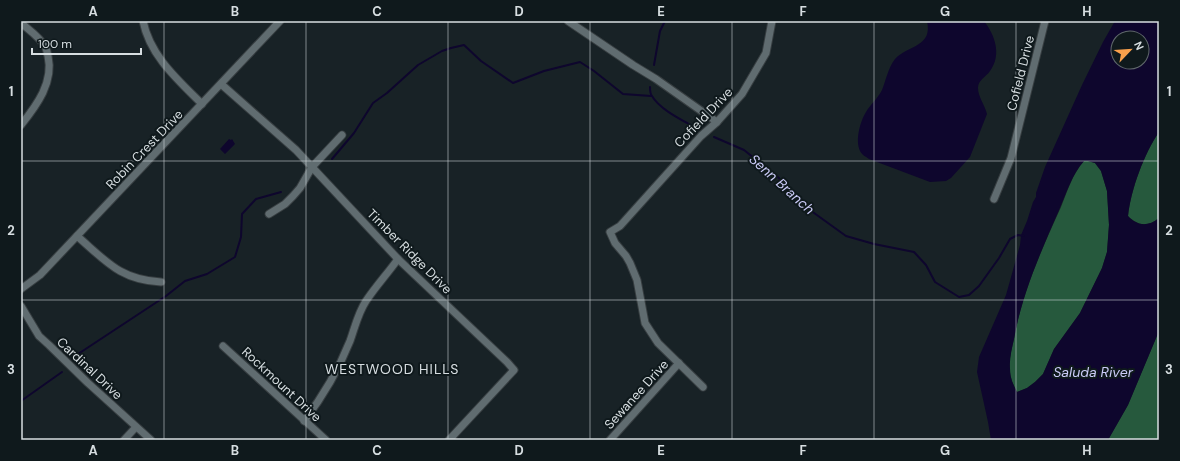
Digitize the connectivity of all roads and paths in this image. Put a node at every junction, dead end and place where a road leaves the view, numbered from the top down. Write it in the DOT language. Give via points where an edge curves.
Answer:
graph roads {
  1 [pos="143,21"];
  2 [pos="280,21"];
  3 [pos="568,21"];
  4 [pos="772,21"];
  5 [pos="1045,21"];
  6 [pos="21,23"];
  7 [pos="222,84"];
  8 [pos="202,104"];
  9 [pos="717,122"];
  10 [pos="21,125"];
  11 [pos="342,135"];
  12 [pos="312,167"];
  13 [pos="994,199"];
  14 [pos="269,214"];
  15 [pos="77,236"];
  16 [pos="398,259"];
  17 [pos="161,282"];
  18 [pos="21,289"];
  19 [pos="21,306"];
  20 [pos="223,346"];
  21 [pos="679,363"];
  22 [pos="703,387"];
  23 [pos="304,421"];
  24 [pos="136,427"];
  25 [pos="124,440"];
  26 [pos="151,440"];
  27 [pos="326,440"];
  28 [pos="449,440"];
  29 [pos="610,440"];
  1 -- 8 [label="street" via="154,51 166,68"];
  2 -- 7 [label="street, Robin Crest Drive"];
  3 -- 9 [label="street"];
  4 -- 9 [label="street, Cofield Drive" via="766,53 742,94"];
  5 -- 13 [label="street, Cofield Drive" via="1011,158"];
  6 -- 10 [label="street" via="46,47 50,71 42,96"];
  7 -- 8 [label="street, Robin Crest Drive"];
  7 -- 12 [label="street, Timber Ridge Drive" via="262,118"];
  8 -- 15 [label="street, Robin Crest Drive"];
  9 -- 21 [label="street, Cofield Drive" via="701,136 620,226 610,232 630,263 637,280 645,323 658,343"];
  11 -- 12 [label="street"];
  12 -- 14 [label="street" via="294,196"];
  12 -- 16 [label="street, Timber Ridge Drive"];
  15 -- 17 [label="street" via="106,262 128,276"];
  15 -- 18 [label="street, Robin Crest Drive" via="40,275"];
  16 -- 23 [label="street" via="366,301 340,365"];
  16 -- 28 [label="street, Timber Ridge Drive" via="514,370"];
  19 -- 24 [label="street, Cardinal Drive" via="39,336"];
  20 -- 23 [label="street, Rockmount Drive"];
  21 -- 22 [label="street"];
  21 -- 29 [label="street, Sewanee Drive"];
  23 -- 27 [label="street, Rockmount Drive"];
  24 -- 25 [label="street"];
  24 -- 26 [label="street, Cardinal Drive"];
}
